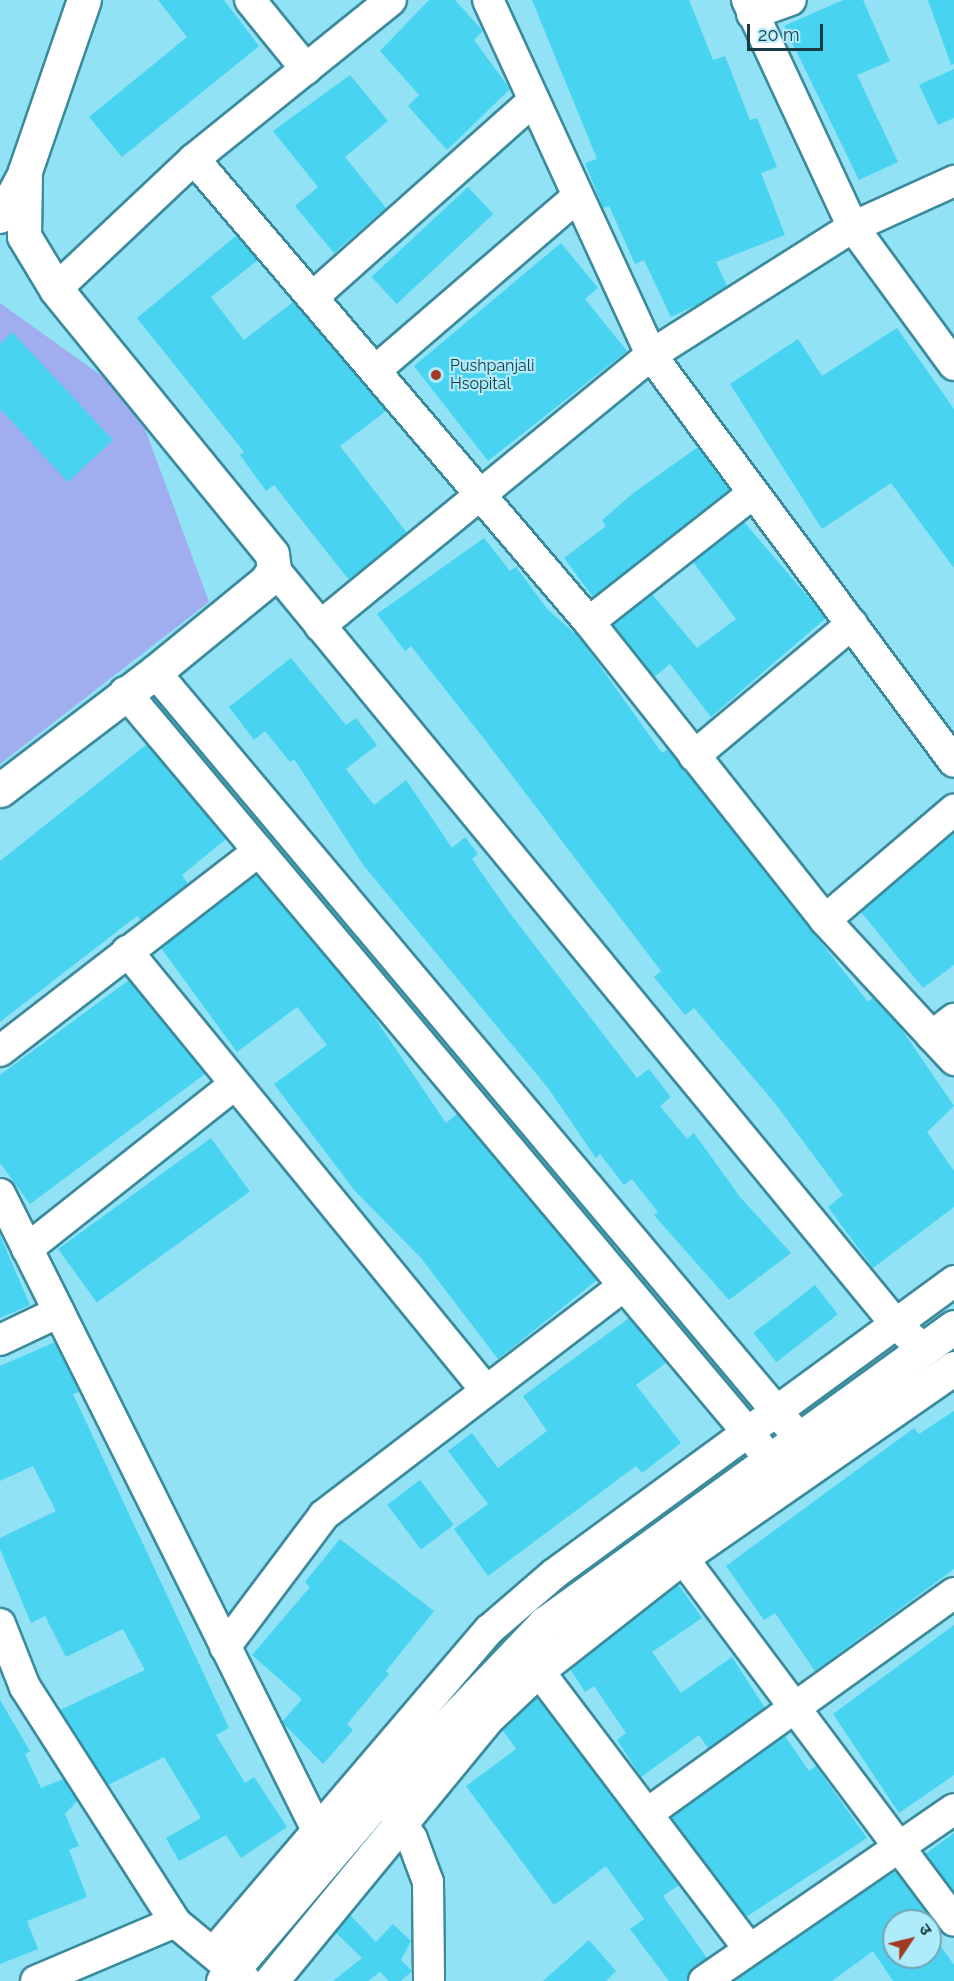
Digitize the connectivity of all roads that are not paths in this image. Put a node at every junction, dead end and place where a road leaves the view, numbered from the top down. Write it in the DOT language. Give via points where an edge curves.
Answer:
graph roads {
  1 [pos="84,0"];
  2 [pos="250,0"];
  3 [pos="391,0"];
  4 [pos="488,0"];
  5 [pos="791,0"];
  6 [pos="749,7"];
  7 [pos="306,69"];
  8 [pos="532,101"];
  9 [pos="194,159"];
  10 [pos="25,171"];
  11 [pos="954,181"];
  12 [pos="577,197"];
  13 [pos="0,218"];
  14 [pos="853,226"];
  15 [pos="56,289"];
  16 [pos="314,296"];
  17 [pos="651,355"];
  18 [pos="954,365"];
  19 [pos="376,370"];
  20 [pos="752,494"];
  21 [pos="479,496"];
  22 [pos="273,569"];
  23 [pos="589,622"];
  24 [pos="852,624"];
  25 [pos="320,626"];
  26 [pos="155,672"];
  27 [pos="125,692"];
  28 [pos="694,756"];
  29 [pos="954,762"];
  30 [pos="0,790"];
  31 [pos="954,810"];
  32 [pos="259,851"];
  33 [pos="825,920"];
  34 [pos="127,951"];
  35 [pos="943,1028"];
  36 [pos="0,1051"];
  37 [pos="954,1060"];
  38 [pos="234,1085"];
  39 [pos="0,1194"];
  40 [pos="27,1249"];
  41 [pos="954,1281"];
  42 [pos="624,1286"];
  43 [pos="59,1312"];
  44 [pos="894,1322"];
  45 [pos="954,1327"];
  46 [pos="0,1340"];
  47 [pos="923,1348"];
  48 [pos="950,1378"];
  49 [pos="484,1388"];
  50 [pos="775,1409"];
  51 [pos="746,1431"];
  52 [pos="797,1437"];
  53 [pos="769,1457"];
  54 [pos="819,1462"];
  55 [pos="790,1482"];
  56 [pos="682,1557"];
  57 [pos="954,1593"];
  58 [pos="0,1624"];
  59 [pos="225,1647"];
  60 [pos="0,1669"];
  61 [pos="538,1670"];
  62 [pos="25,1687"];
  63 [pos="796,1706"];
  64 [pos="382,1794"];
  65 [pos="954,1809"];
  66 [pos="648,1813"];
  67 [pos="400,1820"];
  68 [pos="322,1841"];
  69 [pos="900,1847"];
  70 [pos="954,1921"];
  71 [pos="175,1922"];
  72 [pos="749,1948"];
  73 [pos="228,1971"];
  74 [pos="36,1981"];
  75 [pos="271,1981"];
  76 [pos="429,1981"];
  77 [pos="704,1981"];
  1 -- 10 [label="street"];
  2 -- 7 [label="street"];
  3 -- 7 [label="street"];
  4 -- 8 [label="street"];
  5 -- 6 [label="street"];
  6 -- 14 [label="street"];
  7 -- 9 [label="street"];
  8 -- 12 [label="street"];
  8 -- 16 [label="street"];
  9 -- 15 [label="street"];
  9 -- 16 [label="street"];
  10 -- 13 [label="street"];
  10 -- 15 [label="street" via="24,236"];
  11 -- 14 [label="street"];
  12 -- 17 [label="street"];
  12 -- 19 [label="street"];
  14 -- 17 [label="street"];
  14 -- 18 [label="street"];
  15 -- 22 [label="street" via="267,548"];
  16 -- 19 [label="street"];
  17 -- 20 [label="street"];
  17 -- 21 [label="street"];
  19 -- 21 [label="street"];
  20 -- 23 [label="street"];
  20 -- 24 [label="street"];
  21 -- 23 [label="street"];
  21 -- 25 [label="street"];
  22 -- 25 [label="street"];
  22 -- 26 [label="street" via="266,581"];
  23 -- 28 [label="street"];
  24 -- 28 [label="street"];
  24 -- 29 [label="street"];
  25 -- 44 [label="street"];
  26 -- 27 [label="street"];
  26 -- 50 [label="street"];
  27 -- 30 [label="street"];
  27 -- 32 [label="street"];
  28 -- 33 [label="street"];
  31 -- 33 [label="street"];
  32 -- 34 [label="street"];
  32 -- 42 [label="street"];
  33 -- 35 [label="street"];
  34 -- 36 [label="street"];
  34 -- 38 [label="street"];
  35 -- 37 [label="street"];
  38 -- 40 [label="street"];
  38 -- 49 [label="street"];
  39 -- 40 [label="street"];
  40 -- 43 [label="street"];
  41 -- 44 [label="street"];
  42 -- 49 [label="street"];
  42 -- 51 [label="street"];
  43 -- 46 [label="street"];
  43 -- 59 [label="street"];
  44 -- 47 [label="street"];
  44 -- 50 [label="street"];
  45 -- 47 [label="street"];
  47 -- 52 [label="street"];
  48 -- 54 [label="street"];
  49 -- 59 [label="street" via="324,1515"];
  50 -- 51 [label="street"];
  50 -- 52 [label="street"];
  51 -- 53 [label="street"];
  51 -- 68 [label="street" via="554,1574 489,1630"];
  52 -- 53 [label="street"];
  52 -- 54 [label="street"];
  53 -- 55 [label="street"];
  53 -- 64 [label="street" via="544,1623"];
  54 -- 55 [label="street"];
  55 -- 56 [label="street"];
  56 -- 61 [label="street"];
  56 -- 63 [label="street"];
  57 -- 63 [label="street"];
  58 -- 62 [label="street"];
  59 -- 68 [label="street"];
  60 -- 62 [label="street"];
  61 -- 66 [label="street"];
  61 -- 67 [label="street" via="487,1718"];
  62 -- 71 [label="street"];
  63 -- 66 [label="street"];
  63 -- 69 [label="street"];
  64 -- 67 [label="street"];
  64 -- 68 [label="street"];
  65 -- 69 [label="street"];
  66 -- 72 [label="street"];
  67 -- 75 [label="street"];
  67 -- 76 [label="street" via="428,1882"];
  68 -- 73 [label="street"];
  69 -- 70 [label="street"];
  69 -- 72 [label="street"];
  71 -- 73 [label="street"];
  71 -- 74 [label="street"];
  72 -- 77 [label="street"];
}
